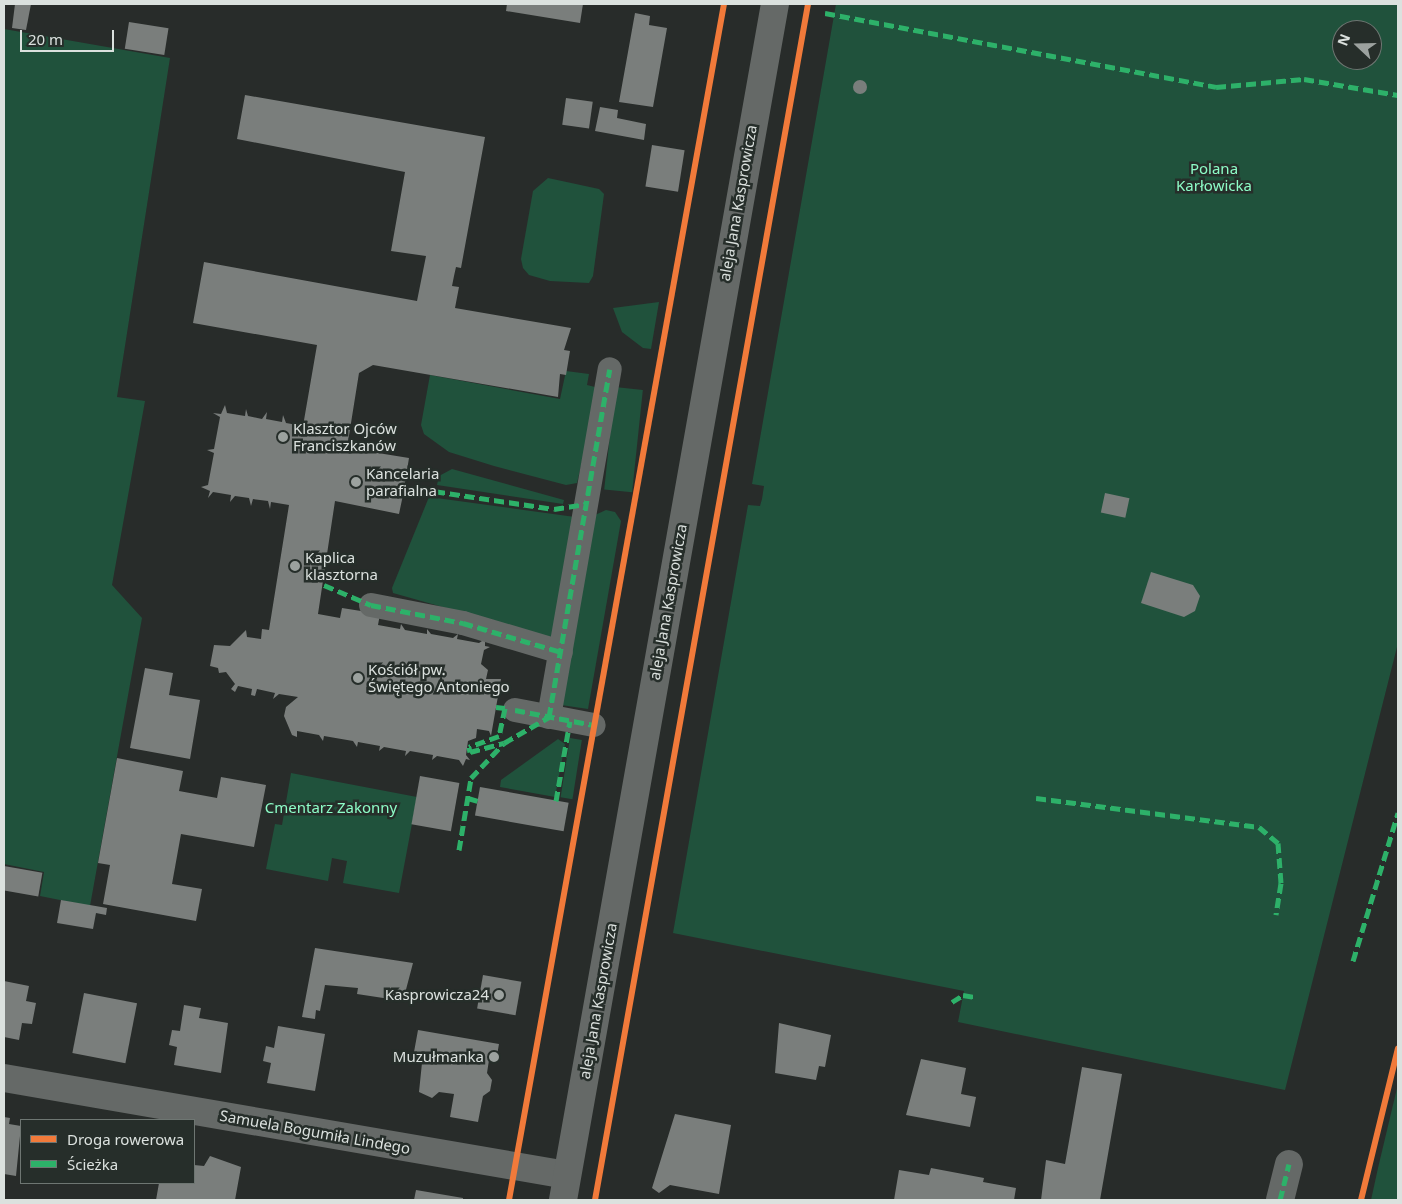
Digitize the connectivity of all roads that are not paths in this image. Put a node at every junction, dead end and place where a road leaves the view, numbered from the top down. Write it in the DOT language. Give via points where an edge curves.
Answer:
graph roads {
  1 [pos="775,4"];
  2 [pos="610,369"];
  3 [pos="371,605"];
  4 [pos="560,652"];
  5 [pos="515,710"];
  6 [pos="549,717"];
  7 [pos="594,725"];
  8 [pos="4,1078"];
  9 [pos="1289,1164"];
  10 [pos="565,1188"];
  11 [pos="1280,1200"];
  1 -- 10 [label="street, aleja Jana Kasprowicza"];
  2 -- 4 [label="street"];
  3 -- 4 [label="street" via="463,623"];
  4 -- 6 [label="street"];
  5 -- 6 [label="street"];
  6 -- 7 [label="street"];
  8 -- 10 [label="street, Samuela Bogumiła Lindego"];
  9 -- 11 [label="street"];
}
